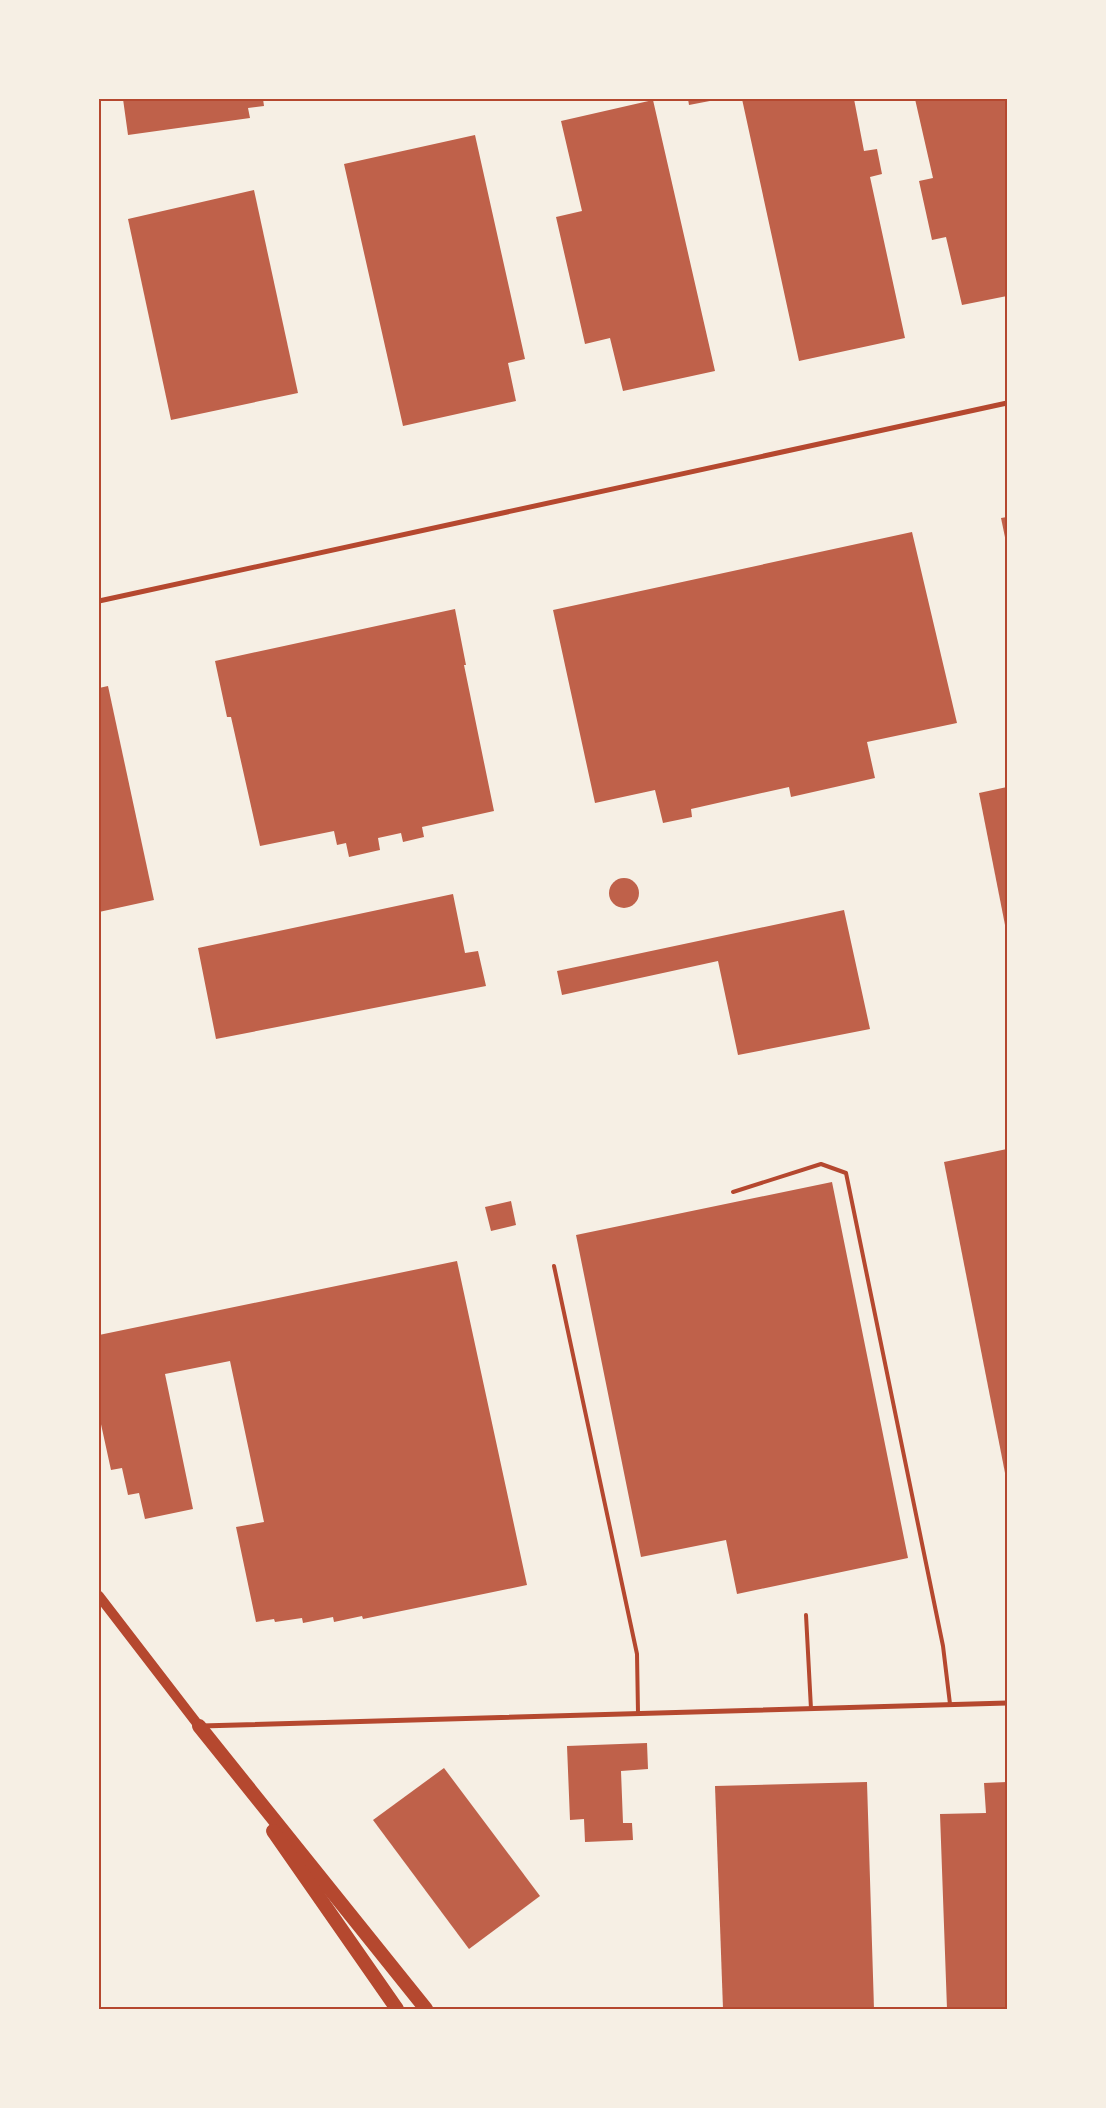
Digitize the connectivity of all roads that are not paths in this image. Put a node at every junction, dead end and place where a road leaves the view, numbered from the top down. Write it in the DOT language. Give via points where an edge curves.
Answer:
graph roads {
  1 [pos="1007,404"];
  2 [pos="99,601"];
  3 [pos="733,1192"];
  4 [pos="554,1266"];
  5 [pos="99,1596"];
  6 [pos="806,1615"];
  7 [pos="1007,1703"];
  8 [pos="950,1704"];
  9 [pos="811,1709"];
  10 [pos="638,1713"];
  11 [pos="199,1726"];
  12 [pos="397,2009"];
  13 [pos="426,2009"];
  1 -- 2 [label="street"];
  3 -- 8 [label="lane" via="821,1164 846,1173 941,1637"];
  4 -- 10 [label="lane" via="637,1654"];
  5 -- 11 [label="main road"];
  6 -- 9 [label="lane"];
  7 -- 8 [label="street"];
  8 -- 9 [label="street"];
  9 -- 10 [label="street"];
  10 -- 11 [label="street"];
  11 -- 12 [label="highway"];
  11 -- 13 [label="highway"];
}
